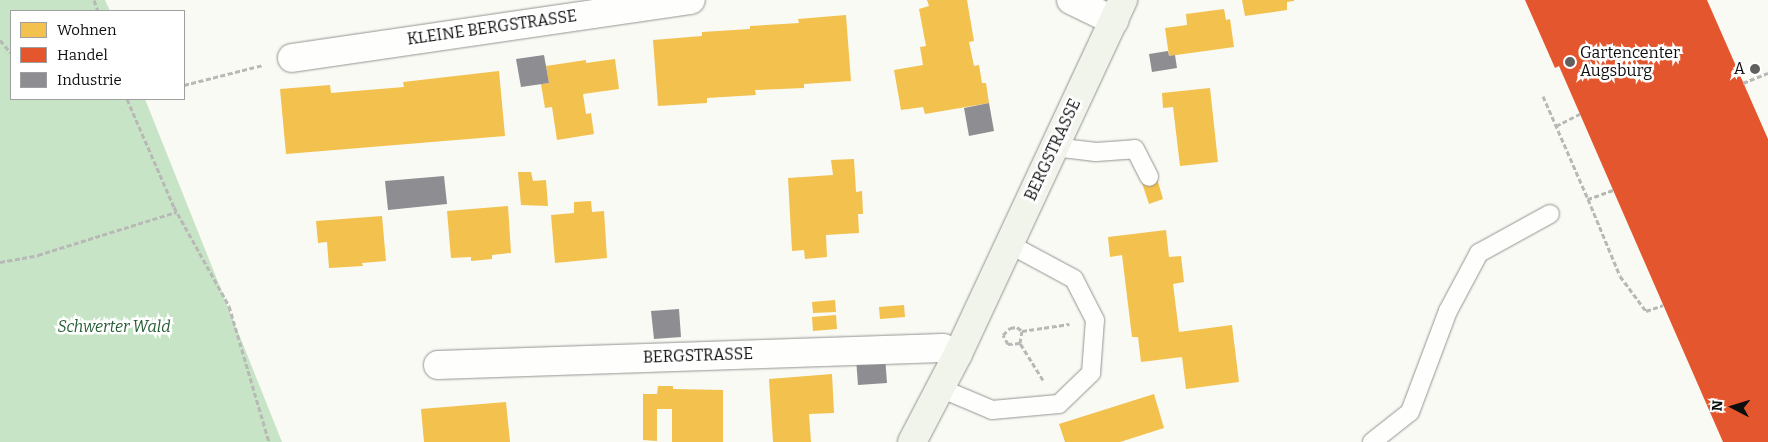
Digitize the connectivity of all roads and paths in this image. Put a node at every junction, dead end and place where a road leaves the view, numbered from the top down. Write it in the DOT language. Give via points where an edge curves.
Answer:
graph roads {
  1 [pos="691,0"];
  2 [pos="1071,0"];
  3 [pos="1118,11"];
  4 [pos="0,40"];
  5 [pos="10,52"];
  6 [pos="292,58"];
  7 [pos="1768,73"];
  8 [pos="1743,83"];
  9 [pos="185,85"];
  10 [pos="1543,96"];
  11 [pos="128,100"];
  12 [pos="1580,114"];
  13 [pos="1556,126"];
  14 [pos="1054,147"];
  15 [pos="1149,178"];
  16 [pos="1613,190"];
  17 [pos="1588,199"];
  18 [pos="176,212"];
  19 [pos="1550,214"];
  20 [pos="1009,244"];
  21 [pos="0,262"];
  22 [pos="1663,305"];
  23 [pos="1095,320"];
  24 [pos="1022,331"];
  25 [pos="1020,343"];
  26 [pos="958,354"];
  27 [pos="438,365"];
  28 [pos="940,388"];
  29 [pos="1059,404"];
  30 [pos="269,442"];
  31 [pos="912,442"];
  32 [pos="1372,442"];
  1 -- 6 [label="street, KLEINE BERGSTRASSE"];
  2 -- 3 [label="street"];
  3 -- 14 [label="main road, BERGSTRASSE"];
  4 -- 5 [label="path"];
  6 -- 9 [label="path"];
  7 -- 8 [label="path"];
  10 -- 13 [label="path"];
  11 -- 18 [label="path"];
  12 -- 13 [label="path"];
  13 -- 17 [label="path"];
  14 -- 15 [label="lane" via="1096,152 1135,149"];
  14 -- 20 [label="main road, BERGSTRASSE"];
  16 -- 17 [label="path"];
  17 -- 22 [label="path" via="1620,276 1646,312"];
  18 -- 21 [label="path" via="38,255"];
  18 -- 30 [label="path" via="229,306"];
  19 -- 32 [label="lane" via="1479,253 1448,311 1410,412"];
  20 -- 23 [label="lane" via="1074,279"];
  20 -- 26 [label="main road, BERGSTRASSE"];
  23 -- 24 [label="path"];
  23 -- 29 [label="lane" via="1091,373"];
  24 -- 25 [label="path"];
  24 -- 25 [label="path" via="1017,327 1010,328 1003,335 1008,344"];
  25 -- 29 [label="path"];
  26 -- 27 [label="street, BERGSTRASSE" via="943,348"];
  26 -- 28 [label="main road, BERGSTRASSE"];
  28 -- 29 [label="lane" via="992,410"];
  28 -- 31 [label="main road, BERGSTRASSE"];
}
